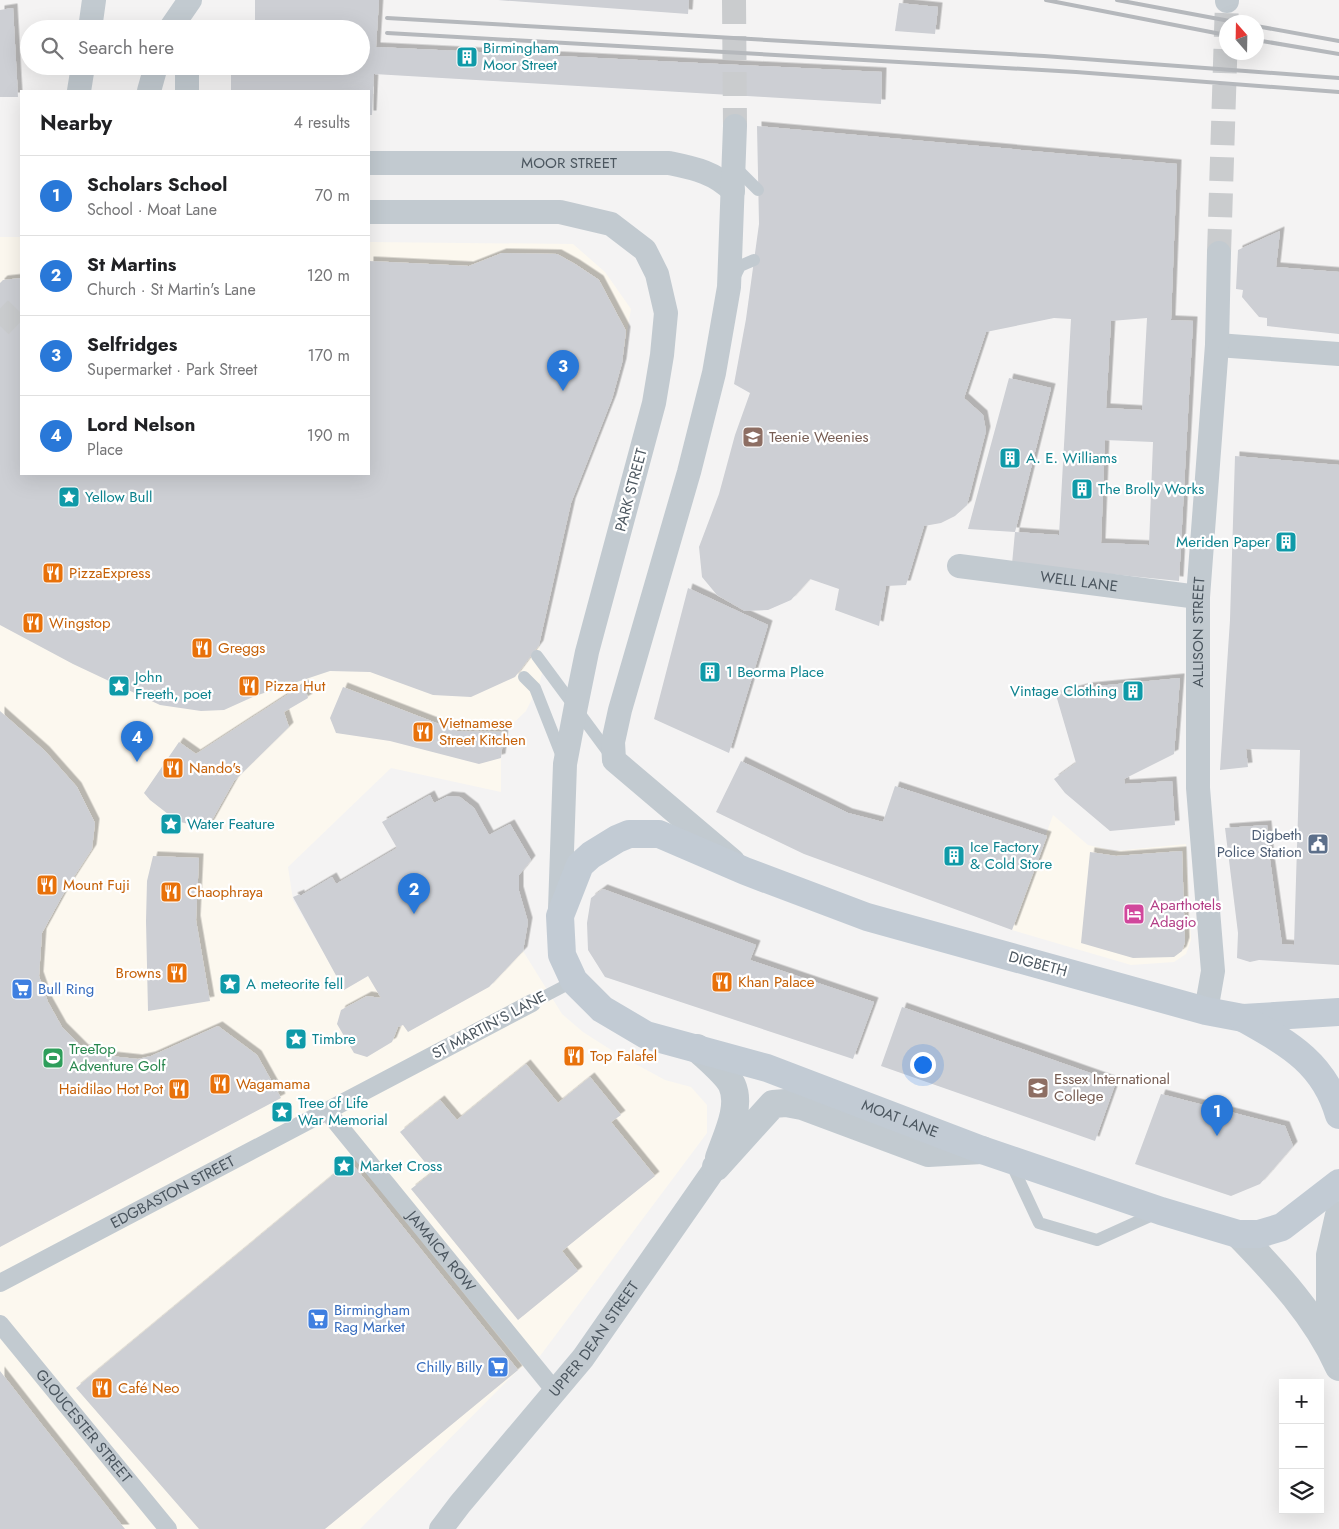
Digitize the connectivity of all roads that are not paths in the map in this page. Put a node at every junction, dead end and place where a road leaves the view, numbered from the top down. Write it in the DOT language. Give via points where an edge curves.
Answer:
graph roads {
  1 [pos="94,0"];
  2 [pos="191,0"];
  3 [pos="91,20"];
  4 [pos="177,20"];
  5 [pos="190,20"];
  6 [pos="82,75"];
  7 [pos="153,75"];
  8 [pos="186,75"];
  9 [pos="79,90"];
  10 [pos="149,90"];
  11 [pos="187,90"];
  12 [pos="736,126"];
  13 [pos="370,163"];
  14 [pos="735,167"];
  15 [pos="758,190"];
  16 [pos="732,191"];
  17 [pos="370,212"];
  18 [pos="1219,253"];
  19 [pos="754,260"];
  20 [pos="729,287"];
  21 [pos="1217,346"];
  22 [pos="1339,354"];
  23 [pos="959,566"];
  24 [pos="1198,598"];
  25 [pos="537,656"];
  26 [pos="524,677"];
  27 [pos="576,706"];
  28 [pos="614,760"];
  29 [pos="565,764"];
  30 [pos="745,871"];
  31 [pos="560,916"];
  32 [pos="574,980"];
  33 [pos="532,1003"];
  34 [pos="1206,1011"];
  35 [pos="1339,1012"];
  36 [pos="1243,1018"];
  37 [pos="697,1048"];
  38 [pos="344,1101"];
  39 [pos="327,1111"];
  40 [pos="1339,1115"];
  41 [pos="982,1150"];
  42 [pos="1009,1159"];
  43 [pos="716,1166"];
  44 [pos="1339,1183"];
  45 [pos="1161,1211"];
  46 [pos="1339,1215"];
  47 [pos="1238,1234"];
  48 [pos="0,1283"];
  49 [pos="0,1324"];
  50 [pos="1335,1357"];
  51 [pos="555,1391"];
  52 [pos="460,1504"];
  53 [pos="168,1529"];
  54 [pos="434,1529"];
  55 [pos="441,1529"];
  1 -- 3 [label="street"];
  2 -- 4 [label="street"];
  2 -- 5 [label="street"];
  6 -- 9 [label="street"];
  7 -- 10 [label="street"];
  8 -- 11 [label="street"];
  12 -- 14 [label="street"];
  13 -- 16 [label="street, MOOR STREET" via="669,163 709,174"];
  14 -- 15 [label="lane"];
  14 -- 16 [label="street"];
  16 -- 20 [label="street"];
  17 -- 27 [label="street, PARK STREET" via="560,212 611,224 645,250 657,274 666,313 654,403 587,652"];
  18 -- 21 [label="street, ALLISON STREET"];
  19 -- 20 [label="lane" via="740,266"];
  20 -- 28 [label="street" via="714,373 689,472 620,710 613,742"];
  21 -- 22 [label="street"];
  21 -- 24 [label="street, ALLISON STREET"];
  23 -- 24 [label="street, WELL LANE"];
  24 -- 34 [label="street, ALLISON STREET" via="1198,788 1213,971"];
  25 -- 27 [label="lane"];
  26 -- 29 [label="lane" via="535,688"];
  27 -- 28 [label="lane"];
  27 -- 29 [label="street"];
  28 -- 30 [label="street"];
  29 -- 31 [label="street"];
  30 -- 31 [label="main road" via="659,834 629,834 597,851 580,865"];
  30 -- 34 [label="main road, DIGBETH" via="868,917"];
  31 -- 32 [label="main road" via="562,956"];
  32 -- 33 [label="lane, ST MARTIN'S LANE"];
  32 -- 37 [label="main road, MOAT LANE" via="602,1009 646,1035"];
  33 -- 38 [label="street, ST MARTIN'S LANE"];
  34 -- 36 [label="main road, DIGBETH"];
  35 -- 36 [label="main road, DIGBETH"];
  36 -- 40 [label="main road" via="1293,1047 1310,1061 1335,1101"];
  37 -- 41 [label="main road, MOAT LANE" via="810,1082"];
  37 -- 43 [label="street" via="732,1084 734,1096 735,1109"];
  38 -- 39 [label="street, EDGBASTON STREET"];
  39 -- 48 [label="street, EDGBASTON STREET"];
  39 -- 51 [label="street, JAMAICA ROW"];
  41 -- 42 [label="main road, MOAT LANE"];
  41 -- 43 [label="street" via="928,1152 786,1103 772,1104"];
  42 -- 45 [label="main road, MOAT LANE"];
  42 -- 45 [label="lane" via="1039,1223 1097,1240"];
  43 -- 51 [label="street, UPPER DEAN STREET" via="584,1358"];
  44 -- 47 [label="main road, MOAT LANE" via="1282,1227 1259,1234"];
  45 -- 47 [label="main road, MOAT LANE"];
  46 -- 50 [label="street" via="1330,1255"];
  47 -- 50 [label="street" via="1288,1287"];
  49 -- 53 [label="street, GLOUCESTER STREET"];
  51 -- 52 [label="street, UPPER DEAN STREET"];
  52 -- 54 [label="street, UPPER DEAN STREET"];
  52 -- 55 [label="street, UPPER DEAN STREET"];
}
